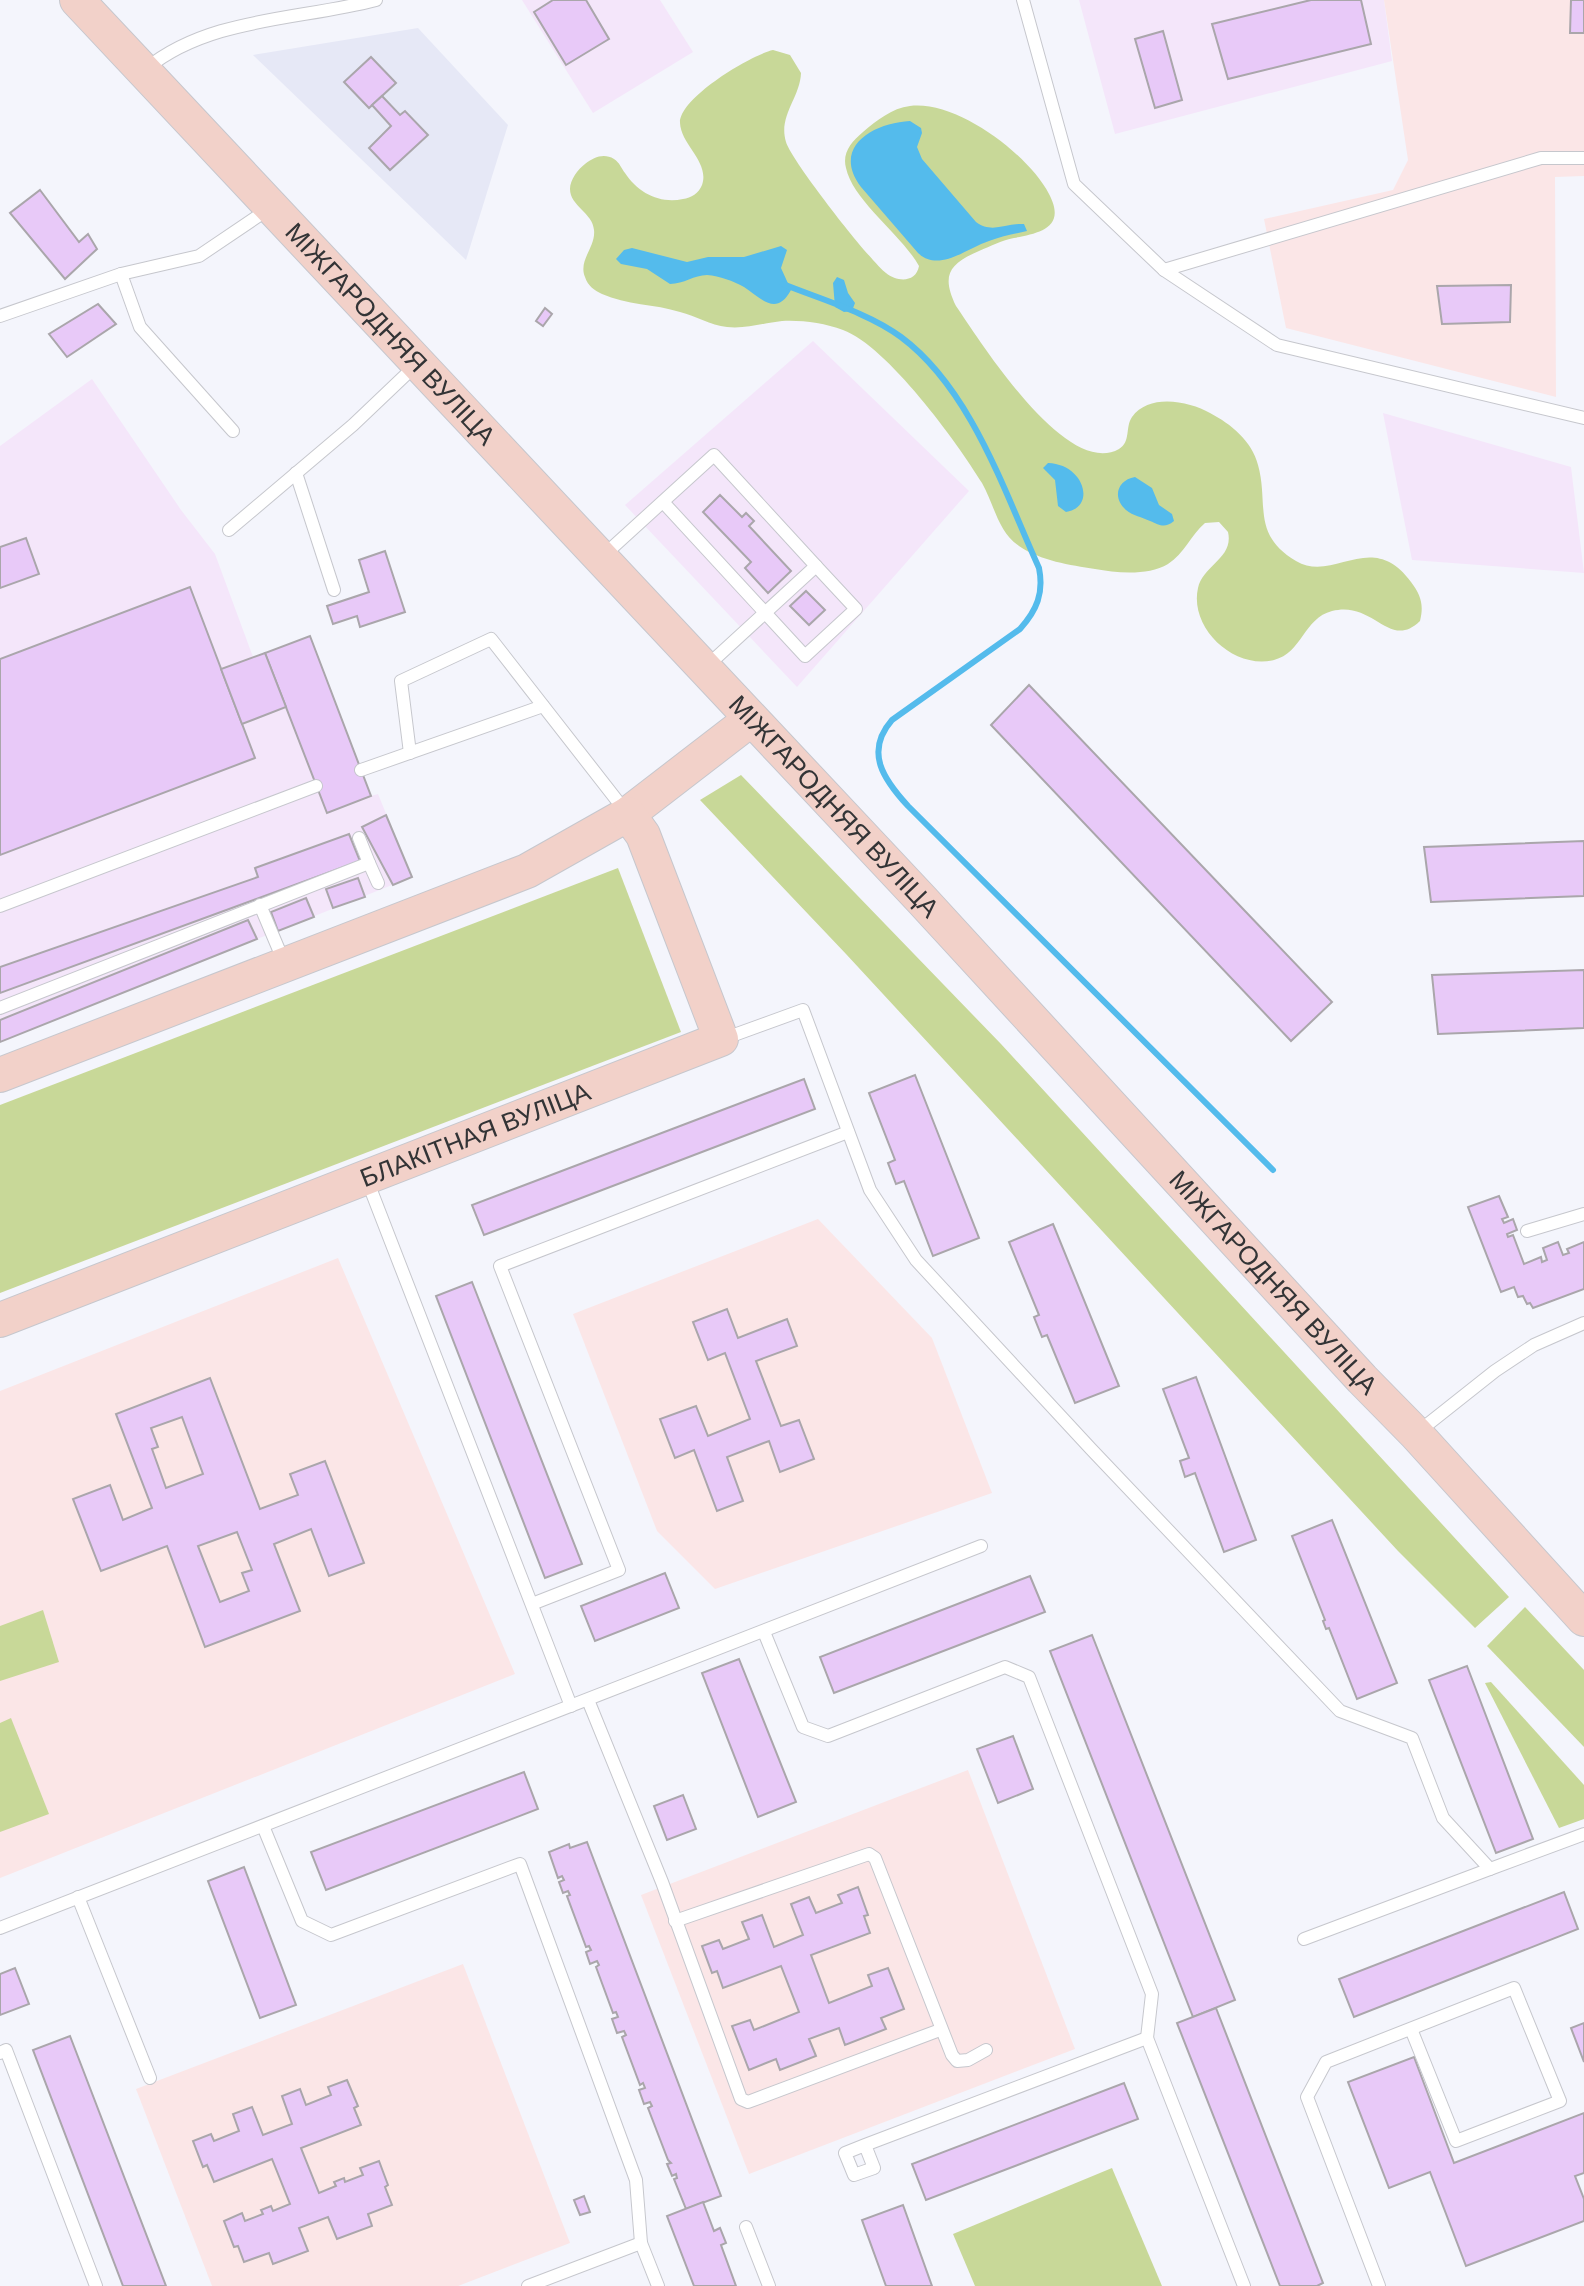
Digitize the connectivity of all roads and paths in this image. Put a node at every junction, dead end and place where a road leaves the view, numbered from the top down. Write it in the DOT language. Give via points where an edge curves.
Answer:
graph roads {
  1 [pos="77,0"];
  2 [pos="376,0"];
  3 [pos="1023,0"];
  4 [pos="144,71"];
  5 [pos="1584,158"];
  6 [pos="273,207"];
  7 [pos="1164,270"];
  8 [pos="121,274"];
  9 [pos="0,316"];
  10 [pos="417,364"];
  11 [pos="1584,418"];
  12 [pos="233,431"];
  13 [pos="296,473"];
  14 [pos="663,502"];
  15 [pos="229,530"];
  16 [pos="601,558"];
  17 [pos="816,566"];
  18 [pos="334,590"];
  19 [pos="765,613"];
  20 [pos="705,668"];
  21 [pos="543,706"];
  22 [pos="750,720"];
  23 [pos="410,753"];
  24 [pos="361,770"];
  25 [pos="316,786"];
  26 [pos="628,814"];
  27 [pos="359,838"];
  28 [pos="369,863"];
  29 [pos="378,883"];
  30 [pos="260,905"];
  31 [pos="0,906"];
  32 [pos="285,965"];
  33 [pos="0,1008"];
  34 [pos="721,1039"];
  35 [pos="0,1075"];
  36 [pos="848,1132"];
  37 [pos="366,1178"];
  38 [pos="1584,1214"];
  39 [pos="1527,1231"];
  40 [pos="0,1320"];
  41 [pos="1584,1323"];
  42 [pos="1416,1434"];
  43 [pos="981,1546"];
  44 [pos="532,1604"];
  45 [pos="1584,1619"];
  46 [pos="764,1632"];
  47 [pos="588,1700"];
  48 [pos="571,1706"];
  49 [pos="263,1826"];
  50 [pos="1584,1834"];
  51 [pos="1490,1869"];
  52 [pos="78,1897"];
  53 [pos="675,1921"];
  54 [pos="0,1928"];
  55 [pos="1304,1939"];
  56 [pos="1411,2029"];
  57 [pos="940,2030"];
  58 [pos="1147,2038"];
  59 [pos="986,2050"];
  60 [pos="0,2053"];
  61 [pos="150,2078"];
  62 [pos="865,2145"];
  63 [pos="746,2227"];
  64 [pos="641,2243"];
  65 [pos="96,2286"];
  66 [pos="528,2286"];
  67 [pos="658,2286"];
  68 [pos="769,2286"];
  69 [pos="1244,2286"];
  70 [pos="1379,2286"];
  1 -- 4 [label="main road, МІЖГАРОДНЯЯ ВУЛІЦА"];
  2 -- 4 [label="lane" via="238,26 181,46"];
  3 -- 7 [label="lane" via="1074,184"];
  4 -- 6 [label="main road, МІЖГАРОДНЯЯ ВУЛІЦА"];
  5 -- 7 [label="lane" via="1541,158"];
  6 -- 8 [label="lane" via="199,256"];
  6 -- 10 [label="main road, МІЖГАРОДНЯЯ ВУЛІЦА"];
  7 -- 11 [label="lane" via="1277,345"];
  8 -- 9 [label="lane"];
  8 -- 12 [label="lane" via="140,327"];
  10 -- 13 [label="lane"];
  10 -- 16 [label="main road, МІЖГАРОДНЯЯ ВУЛІЦА"];
  13 -- 15 [label="lane"];
  13 -- 18 [label="lane"];
  14 -- 16 [label="lane"];
  14 -- 17 [label="lane" via="714,455"];
  14 -- 19 [label="lane"];
  16 -- 20 [label="main road, МІЖГАРОДНЯЯ ВУЛІЦА"];
  17 -- 19 [label="lane"];
  17 -- 19 [label="lane" via="856,609 846,619 805,656"];
  19 -- 20 [label="lane"];
  20 -- 22 [label="main road, МІЖГАРОДНЯЯ ВУЛІЦА"];
  21 -- 23 [label="lane"];
  21 -- 23 [label="lane" via="491,639 401,681"];
  21 -- 26 [label="lane"];
  22 -- 26 [label="main road"];
  22 -- 42 [label="main road, МІЖГАРОДНЯЯ ВУЛІЦА"];
  23 -- 24 [label="lane"];
  25 -- 31 [label="lane"];
  26 -- 32 [label="main road" via="527,871"];
  26 -- 34 [label="main road" via="643,835"];
  27 -- 28 [label="lane"];
  28 -- 29 [label="lane"];
  28 -- 30 [label="lane"];
  30 -- 32 [label="lane"];
  30 -- 33 [label="lane"];
  32 -- 35 [label="main road"];
  34 -- 36 [label="lane" via="803,1010"];
  34 -- 37 [label="main road, БЛАКІТНАЯ ВУЛІЦА"];
  36 -- 44 [label="lane" via="500,1266 619,1570"];
  36 -- 51 [label="lane" via="870,1190 916,1260 1340,1711 1412,1738 1443,1818"];
  37 -- 40 [label="main road, БЛАКІТНАЯ ВУЛІЦА"];
  37 -- 44 [label="lane"];
  38 -- 39 [label="lane"];
  41 -- 42 [label="lane" via="1534,1345"];
  42 -- 45 [label="main road, МІЖГАРОДНЯЯ ВУЛІЦА"];
  43 -- 46 [label="lane"];
  44 -- 48 [label="lane"];
  46 -- 47 [label="lane"];
  46 -- 58 [label="lane" via="803,1727 828,1736 1005,1667 1029,1677 1152,1994"];
  47 -- 48 [label="lane"];
  47 -- 53 [label="lane"];
  48 -- 49 [label="lane"];
  49 -- 52 [label="lane"];
  49 -- 64 [label="lane" via="302,1921 331,1935 520,1864 636,2180"];
  50 -- 51 [label="lane"];
  51 -- 55 [label="lane"];
  52 -- 54 [label="lane"];
  52 -- 61 [label="lane"];
  53 -- 57 [label="lane" via="869,1854 875,1858"];
  53 -- 57 [label="lane" via="741,2099 748,2102"];
  56 -- 56 [label="lane" via="1514,1988 1560,2101 1456,2141"];
  56 -- 70 [label="lane" via="1326,2062 1307,2097"];
  57 -- 59 [label="lane" via="957,2061"];
  58 -- 62 [label="lane"];
  58 -- 69 [label="lane"];
  60 -- 65 [label="lane" via="6,2050"];
  63 -- 68 [label="lane"];
  64 -- 66 [label="lane"];
  64 -- 67 [label="lane"];
}
